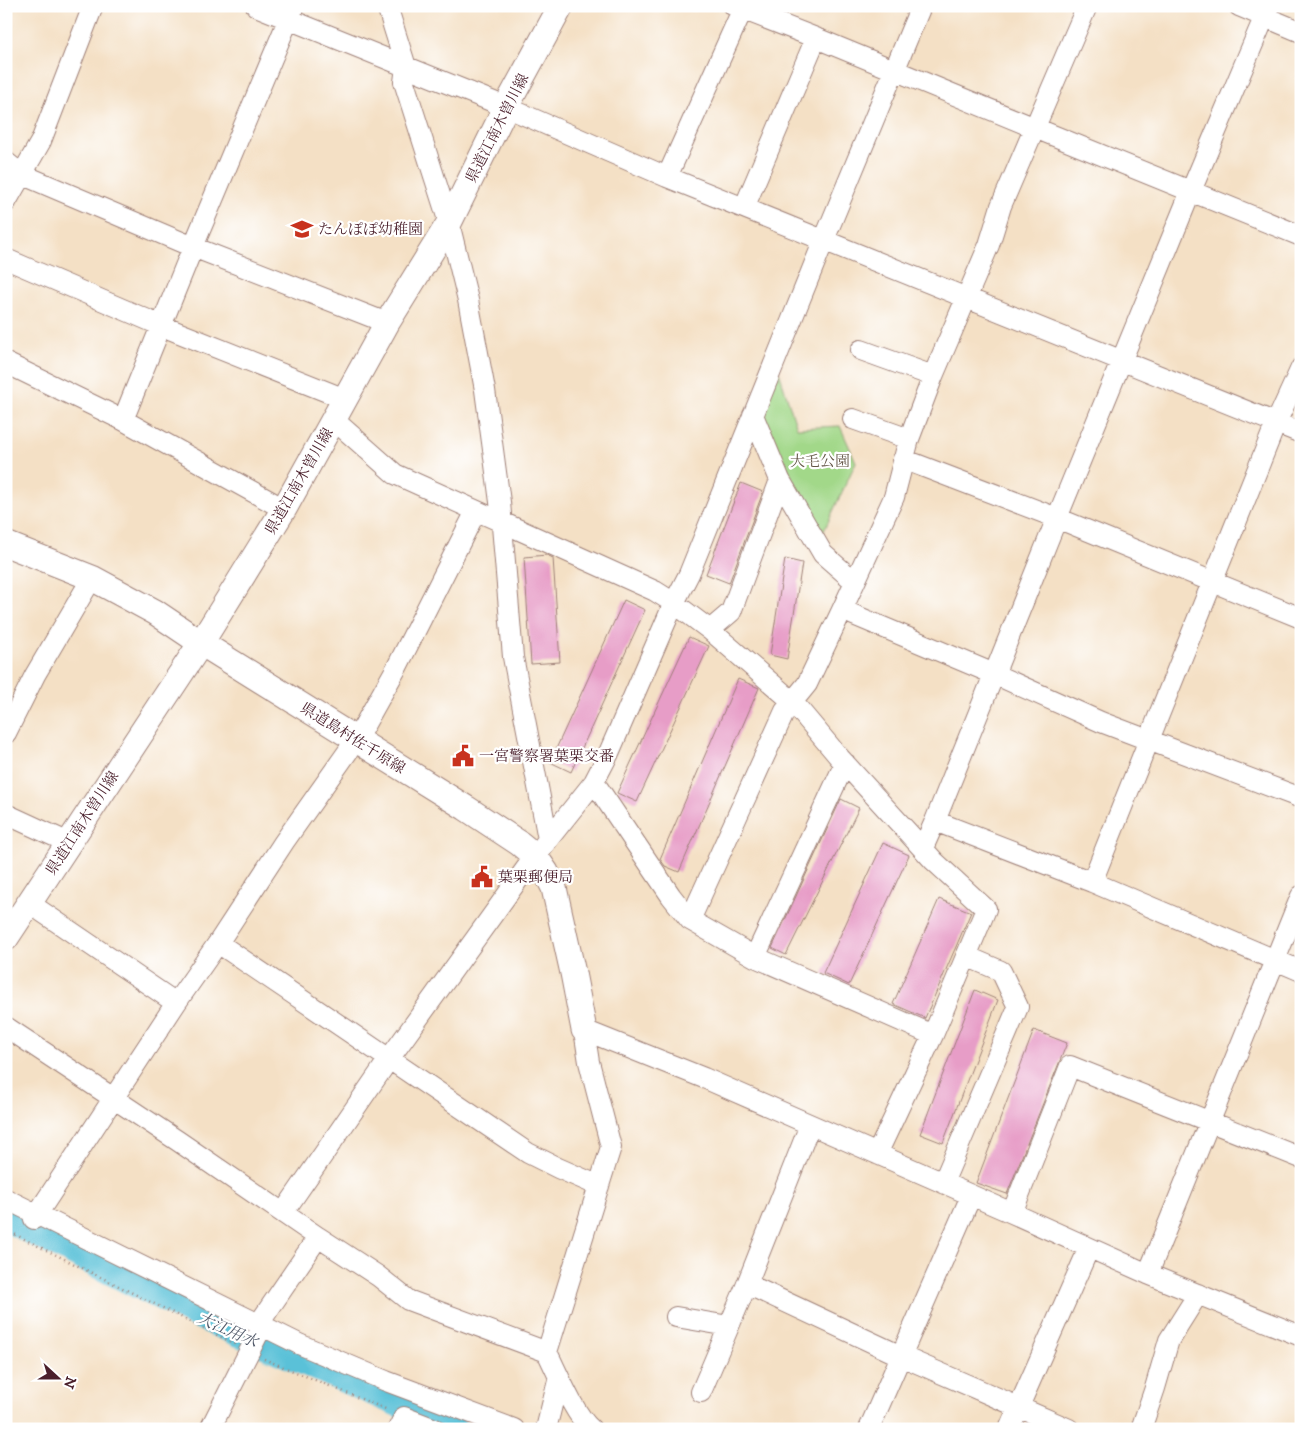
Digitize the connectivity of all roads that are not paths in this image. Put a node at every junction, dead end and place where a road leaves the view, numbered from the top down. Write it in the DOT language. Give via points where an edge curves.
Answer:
graph roads {
  1 [pos="93,6"];
  2 [pos="256,6"];
  3 [pos="387,6"];
  4 [pos="560,6"];
  5 [pos="920,6"];
  6 [pos="1087,6"];
  7 [pos="1239,6"];
  8 [pos="740,7"];
  9 [pos="1267,11"];
  10 [pos="291,13"];
  11 [pos="1301,32"];
  12 [pos="816,38"];
  13 [pos="406,67"];
  14 [pos="895,70"];
  15 [pos="506,107"];
  16 [pos="1034,128"];
  17 [pos="14,168"];
  18 [pos="667,177"];
  19 [pos="1191,190"];
  20 [pos="6,202"];
  21 [pos="744,208"];
  22 [pos="449,223"];
  23 [pos="1301,236"];
  24 [pos="824,240"];
  25 [pos="194,247"];
  26 [pos="6,259"];
  27 [pos="967,297"];
  28 [pos="387,323"];
  29 [pos="162,326"];
  30 [pos="862,350"];
  31 [pos="1122,360"];
  32 [pos="6,362"];
  33 [pos="1301,368"];
  34 [pos="933,376"];
  35 [pos="339,409"];
  36 [pos="753,415"];
  37 [pos="853,419"];
  38 [pos="123,420"];
  39 [pos="1276,423"];
  40 [pos="1301,433"];
  41 [pos="909,440"];
  42 [pos="903,459"];
  43 [pos="780,480"];
  44 [pos="284,509"];
  45 [pos="476,511"];
  46 [pos="1057,518"];
  47 [pos="502,523"];
  48 [pos="6,544"];
  49 [pos="92,578"];
  50 [pos="855,582"];
  51 [pos="1212,582"];
  52 [pos="674,603"];
  53 [pos="842,610"];
  54 [pos="1301,618"];
  55 [pos="710,630"];
  56 [pos="201,643"];
  57 [pos="994,674"];
  58 [pos="792,701"];
  59 [pos="6,733"];
  60 [pos="356,740"];
  61 [pos="1150,740"];
  62 [pos="845,764"];
  63 [pos="594,782"];
  64 [pos="1301,798"];
  65 [pos="6,814"];
  66 [pos="935,821"];
  67 [pos="68,843"];
  68 [pos="542,848"];
  69 [pos="923,848"];
  70 [pos="1092,882"];
  71 [pos="1301,896"];
  72 [pos="29,903"];
  73 [pos="690,920"];
  74 [pos="6,938"];
  75 [pos="218,943"];
  76 [pos="966,956"];
  77 [pos="756,957"];
  78 [pos="1275,960"];
  79 [pos="1301,971"];
  80 [pos="176,1003"];
  81 [pos="6,1027"];
  82 [pos="584,1030"];
  83 [pos="933,1035"];
  84 [pos="390,1059"];
  85 [pos="113,1098"];
  86 [pos="1209,1122"];
  87 [pos="810,1125"];
  88 [pos="877,1154"];
  89 [pos="1301,1158"];
  90 [pos="943,1183"];
  91 [pos="599,1186"];
  92 [pos="970,1196"];
  93 [pos="6,1199"];
  94 [pos="283,1213"];
  95 [pos="1012,1213"];
  96 [pos="36,1217"];
  97 [pos="318,1237"];
  98 [pos="1089,1248"];
  99 [pos="1148,1274"];
  100 [pos="747,1284"];
  101 [pos="1198,1294"];
  102 [pos="676,1317"];
  103 [pos="729,1326"];
  104 [pos="1301,1336"];
  105 [pos="254,1340"];
  106 [pos="547,1352"];
  107 [pos="901,1356"];
  108 [pos="559,1377"];
  109 [pos="701,1392"];
  110 [pos="1018,1407"];
  111 [pos="401,1423"];
  112 [pos="210,1429"];
  113 [pos="435,1429"];
  114 [pos="514,1429"];
  115 [pos="546,1429"];
  116 [pos="592,1429"];
  117 [pos="869,1429"];
  118 [pos="1009,1429"];
  119 [pos="1068,1429"];
  120 [pos="1141,1429"];
  1 -- 17 [label="street" via="41,141"];
  2 -- 10 [label="street"];
  3 -- 13 [label="street"];
  4 -- 15 [label="main road, 県道江南木曽川線"];
  5 -- 14 [label="street"];
  6 -- 16 [label="street"];
  7 -- 9 [label="street"];
  8 -- 12 [label="street"];
  8 -- 18 [label="street"];
  9 -- 11 [label="street"];
  9 -- 19 [label="street"];
  10 -- 13 [label="street"];
  10 -- 25 [label="street"];
  12 -- 14 [label="street"];
  12 -- 21 [label="street"];
  13 -- 15 [label="street"];
  13 -- 22 [label="street" via="404,82"];
  14 -- 16 [label="street"];
  14 -- 24 [label="street"];
  15 -- 18 [label="street"];
  15 -- 22 [label="main road, 県道江南木曽川線"];
  16 -- 19 [label="street"];
  16 -- 27 [label="street"];
  17 -- 20 [label="street"];
  17 -- 25 [label="street"];
  18 -- 21 [label="street"];
  19 -- 23 [label="street"];
  19 -- 31 [label="street"];
  21 -- 24 [label="street"];
  22 -- 28 [label="main road, 県道江南木曽川線"];
  22 -- 47 [label="street" via="485,390"];
  24 -- 27 [label="street"];
  24 -- 36 [label="street"];
  25 -- 28 [label="street"];
  25 -- 29 [label="street"];
  26 -- 29 [label="street"];
  27 -- 31 [label="street"];
  27 -- 34 [label="street"];
  28 -- 35 [label="main road, 県道江南木曽川線"];
  29 -- 35 [label="street"];
  29 -- 38 [label="street"];
  30 -- 34 [label="street"];
  31 -- 39 [label="street"];
  31 -- 46 [label="street"];
  32 -- 38 [label="street"];
  33 -- 39 [label="street"];
  34 -- 41 [label="street"];
  35 -- 44 [label="main road, 県道江南木曽川線"];
  35 -- 45 [label="street" via="395,474"];
  36 -- 43 [label="street"];
  36 -- 52 [label="street" via="689,574"];
  37 -- 41 [label="street"];
  38 -- 44 [label="street"];
  39 -- 40 [label="street"];
  39 -- 51 [label="street"];
  41 -- 42 [label="street"];
  42 -- 46 [label="street"];
  42 -- 50 [label="street" via="894,497"];
  43 -- 50 [label="street" via="823,554"];
  43 -- 55 [label="street" via="731,612"];
  44 -- 56 [label="main road, 県道江南木曽川線"];
  45 -- 47 [label="street"];
  45 -- 60 [label="street" via="398,667"];
  46 -- 51 [label="street"];
  46 -- 57 [label="street"];
  47 -- 52 [label="street"];
  47 -- 68 [label="street" via="513,657"];
  48 -- 49 [label="main road, 県道島村佐千原線"];
  49 -- 56 [label="main road, 県道島村佐千原線" via="155,612"];
  49 -- 59 [label="street" via="35,675"];
  50 -- 53 [label="street"];
  51 -- 54 [label="street"];
  51 -- 61 [label="street"];
  52 -- 55 [label="street"];
  52 -- 63 [label="street"];
  53 -- 57 [label="street"];
  53 -- 58 [label="street" via="807,684"];
  55 -- 58 [label="street"];
  56 -- 60 [label="main road, 県道島村佐千原線"];
  56 -- 67 [label="main road, 県道江南木曽川線"];
  57 -- 61 [label="street" via="1101,722"];
  57 -- 66 [label="street"];
  58 -- 62 [label="street"];
  58 -- 73 [label="street"];
  60 -- 68 [label="main road, 県道島村佐千原線" via="519,843"];
  60 -- 75 [label="street"];
  61 -- 64 [label="street"];
  61 -- 70 [label="street"];
  62 -- 69 [label="street"];
  62 -- 77 [label="street"];
  63 -- 68 [label="street"];
  63 -- 73 [label="street"];
  65 -- 67 [label="street"];
  66 -- 69 [label="street"];
  66 -- 70 [label="street"];
  67 -- 72 [label="main road, 県道江南木曽川線"];
  68 -- 82 [label="main road, 県道島村佐千原線" via="546,872 554,888"];
  68 -- 84 [label="street"];
  69 -- 76 [label="street" via="986,909"];
  70 -- 78 [label="street"];
  71 -- 78 [label="street"];
  72 -- 74 [label="main road, 県道江南木曽川線"];
  72 -- 80 [label="street"];
  73 -- 77 [label="street"];
  75 -- 80 [label="street"];
  75 -- 84 [label="street"];
  76 -- 83 [label="street"];
  76 -- 90 [label="street" via="1001,971 1018,1007"];
  77 -- 83 [label="street"];
  78 -- 79 [label="street"];
  78 -- 86 [label="street"];
  80 -- 85 [label="street"];
  81 -- 85 [label="street"];
  82 -- 87 [label="street"];
  82 -- 91 [label="street" via="611,1148"];
  83 -- 88 [label="street"];
  84 -- 91 [label="street" via="528,1153"];
  84 -- 94 [label="street"];
  85 -- 94 [label="street"];
  85 -- 96 [label="street"];
  86 -- 89 [label="street"];
  86 -- 95 [label="street" via="1070,1066"];
  86 -- 99 [label="street"];
  87 -- 88 [label="street"];
  87 -- 100 [label="street"];
  88 -- 90 [label="street"];
  90 -- 92 [label="street"];
  91 -- 106 [label="street"];
  92 -- 95 [label="street"];
  92 -- 107 [label="street"];
  93 -- 96 [label="street"];
  94 -- 97 [label="street"];
  95 -- 98 [label="street"];
  96 -- 105 [label="street"];
  97 -- 105 [label="street"];
  97 -- 106 [label="street" via="408,1300"];
  98 -- 99 [label="street"];
  98 -- 110 [label="street"];
  99 -- 101 [label="street"];
  100 -- 103 [label="street"];
  100 -- 107 [label="street"];
  101 -- 104 [label="street"];
  101 -- 120 [label="street" via="1169,1340"];
  102 -- 103 [label="street"];
  103 -- 109 [label="street"];
  105 -- 112 [label="street"];
  105 -- 114 [label="street" via="352,1368"];
  106 -- 108 [label="street"];
  107 -- 110 [label="street"];
  107 -- 117 [label="street"];
  108 -- 115 [label="street"];
  108 -- 116 [label="street" via="584,1422"];
  110 -- 118 [label="street"];
  110 -- 119 [label="street"];
  111 -- 113 [label="street"];
}
